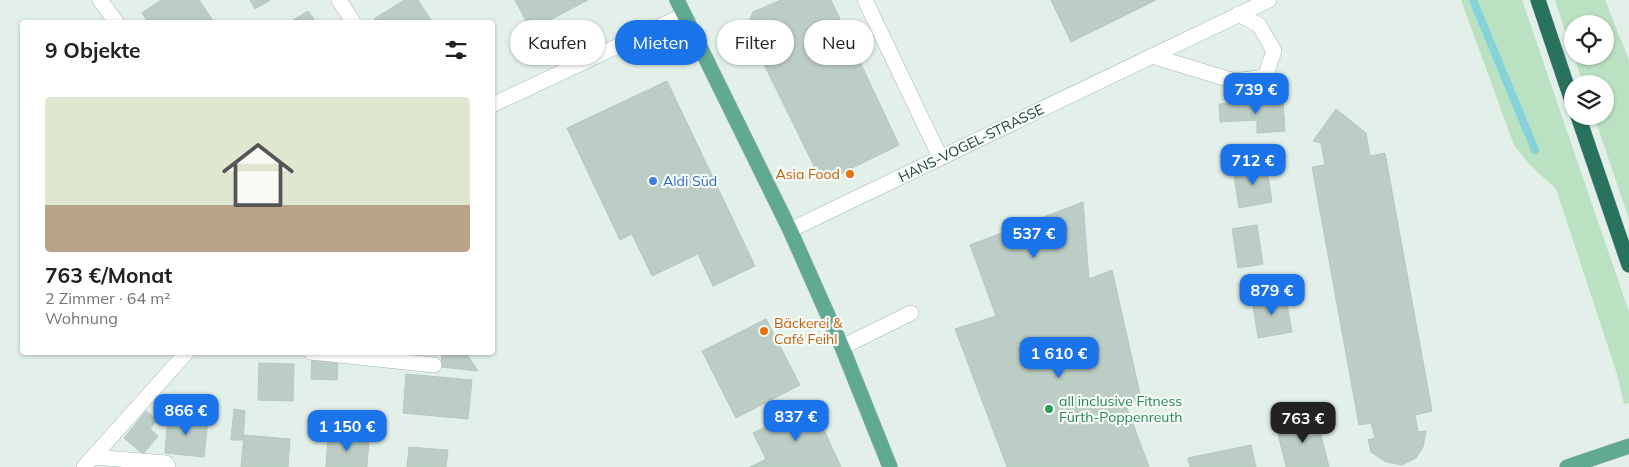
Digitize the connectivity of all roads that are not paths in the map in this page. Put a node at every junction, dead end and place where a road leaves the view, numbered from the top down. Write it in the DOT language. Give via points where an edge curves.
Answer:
graph roads {
  1 [pos="100,0"];
  2 [pos="339,0"];
  3 [pos="677,0"];
  4 [pos="865,0"];
  5 [pos="1269,0"];
  6 [pos="1538,0"];
  7 [pos="1238,14"];
  8 [pos="684,15"];
  9 [pos="115,20"];
  10 [pos="352,20"];
  11 [pos="1152,56"];
  12 [pos="1564,77"];
  13 [pos="495,104"];
  14 [pos="1581,125"];
  15 [pos="940,157"];
  16 [pos="790,230"];
  17 [pos="1629,265"];
  18 [pos="911,313"];
  19 [pos="842,348"];
  20 [pos="184,355"];
  21 [pos="339,355"];
  22 [pos="434,365"];
  23 [pos="1629,446"];
  24 [pos="89,462"];
  25 [pos="168,467"];
  26 [pos="890,467"];
  27 [pos="1567,467"];
  1 -- 9 [label="street"];
  2 -- 10 [label="street"];
  3 -- 8 [label="main road"];
  4 -- 15 [label="street"];
  5 -- 7 [label="street, HANS-VOGEL-STRASSE"];
  6 -- 12 [label="highway"];
  7 -- 11 [label="street, HANS-VOGEL-STRASSE"];
  7 -- 11 [label="street" via="1259,25 1274,51 1265,77 1234,81"];
  8 -- 13 [label="street"];
  8 -- 16 [label="main road"];
  11 -- 15 [label="street, HANS-VOGEL-STRASSE"];
  14 -- 17 [label="highway"];
  15 -- 16 [label="street, HANS-VOGEL-STRASSE"];
  16 -- 19 [label="main road"];
  18 -- 19 [label="street"];
  19 -- 26 [label="main road"];
  20 -- 24 [label="street"];
  21 -- 22 [label="street"];
  23 -- 27 [label="main road"];
  24 -- 25 [label="street" via="166,463"];
}
